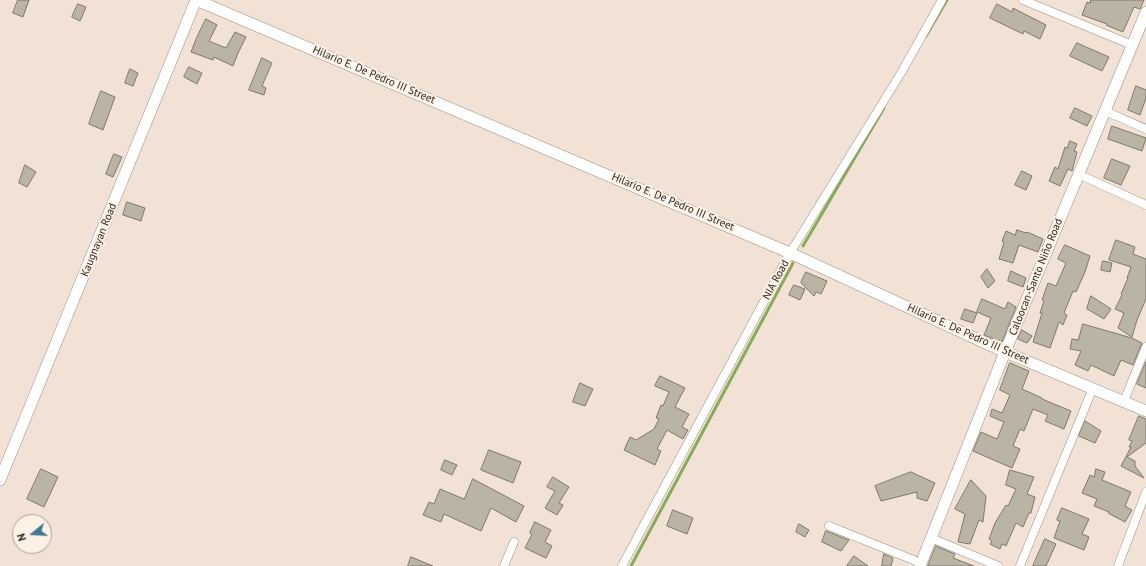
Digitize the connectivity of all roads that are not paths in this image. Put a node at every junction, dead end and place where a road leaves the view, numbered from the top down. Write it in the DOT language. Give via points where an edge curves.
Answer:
graph roads {
  1 [pos="196,0"];
  2 [pos="942,0"];
  3 [pos="1023,0"];
  4 [pos="1146,12"];
  5 [pos="1132,45"];
  6 [pos="1105,111"];
  7 [pos="1146,129"];
  8 [pos="1078,174"];
  9 [pos="1146,205"];
  10 [pos="790,253"];
  11 [pos="1146,347"];
  12 [pos="1005,352"];
  13 [pos="1093,388"];
  14 [pos="1124,401"];
  15 [pos="1146,411"];
  16 [pos="0,480"];
  17 [pos="1146,492"];
  18 [pos="829,526"];
  19 [pos="932,538"];
  20 [pos="514,542"];
  21 [pos="920,565"];
  22 [pos="504,566"];
  23 [pos="622,566"];
  24 [pos="998,566"];
  25 [pos="1020,566"];
  26 [pos="1118,566"];
  1 -- 10 [label="street, Hilario E. De Pedro III Street"];
  1 -- 16 [label="street, Kaugnayan Road"];
  2 -- 10 [label="street, NIA Road" via="901,73"];
  3 -- 5 [label="street"];
  4 -- 5 [label="street, Caloocan-Santo Niño Road"];
  5 -- 6 [label="street, Caloocan-Santo Niño Road"];
  6 -- 7 [label="street"];
  6 -- 8 [label="street, Caloocan-Santo Niño Road"];
  8 -- 9 [label="street"];
  8 -- 12 [label="street, Caloocan-Santo Niño Road"];
  10 -- 12 [label="street, Hilario E. De Pedro III Street"];
  10 -- 23 [label="street, NIA Road"];
  11 -- 14 [label="street"];
  12 -- 13 [label="street, Hilario E. De Pedro III Street"];
  12 -- 19 [label="street, Caloocan-Santo Niño Road"];
  13 -- 14 [label="street, Hilario E. De Pedro III Street"];
  13 -- 25 [label="street"];
  14 -- 15 [label="street, Hilario E. De Pedro III Street"];
  17 -- 26 [label="street"];
  18 -- 21 [label="street"];
  19 -- 21 [label="street, Caloocan-Santo Niño Road"];
  19 -- 24 [label="street"];
  20 -- 22 [label="street"];
}
